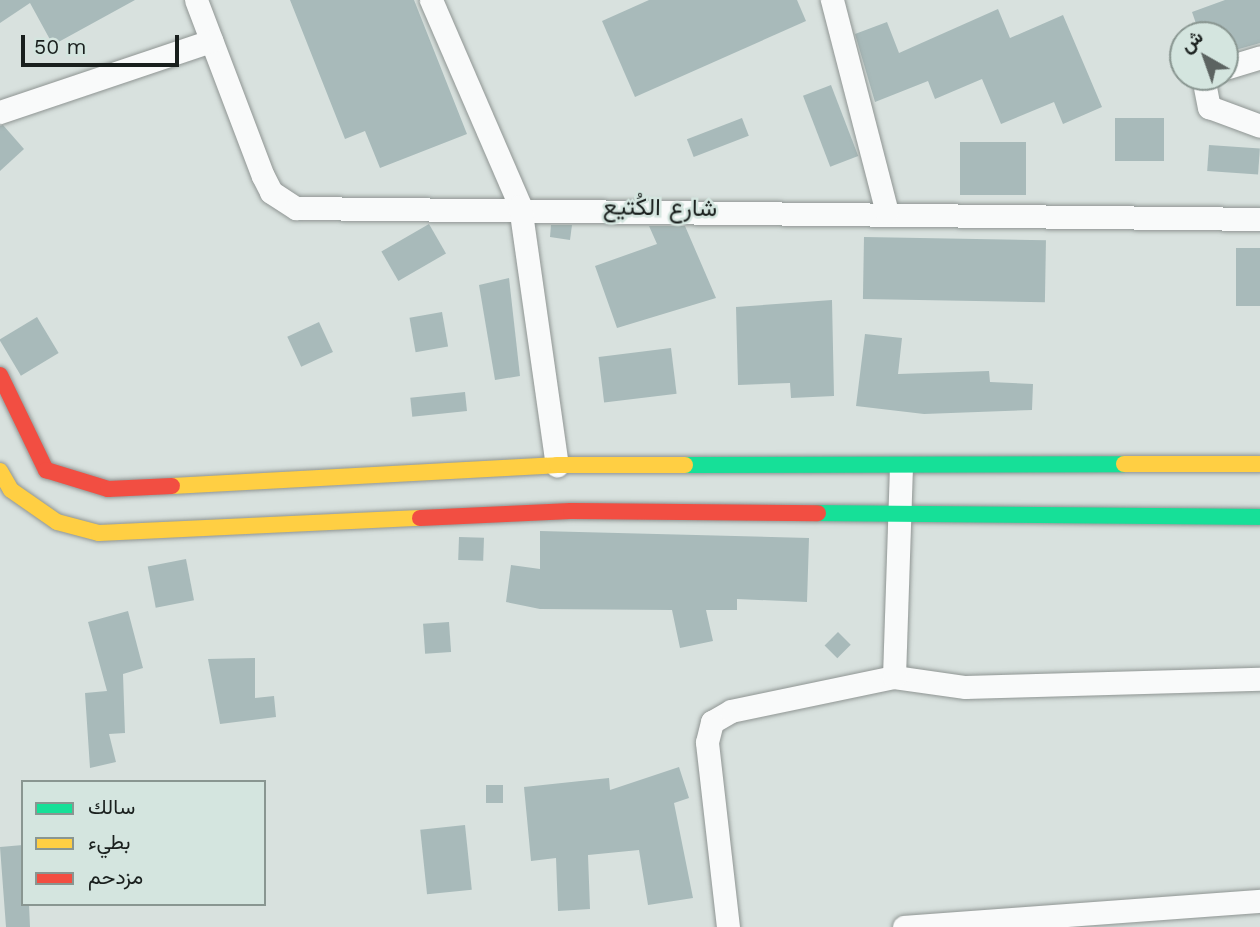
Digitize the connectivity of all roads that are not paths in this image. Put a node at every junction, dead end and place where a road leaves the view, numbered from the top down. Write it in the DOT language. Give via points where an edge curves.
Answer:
graph roads {
  1 [pos="196,0"];
  2 [pos="431,0"];
  3 [pos="832,0"];
  4 [pos="211,41"];
  5 [pos="1260,57"];
  6 [pos="1239,64"];
  7 [pos="1206,91"];
  8 [pos="0,112"];
  9 [pos="1260,126"];
  10 [pos="520,206"];
  11 [pos="887,212"];
  12 [pos="1260,219"];
  13 [pos="0,375"];
  14 [pos="1260,464"];
  15 [pos="557,465"];
  16 [pos="901,468"];
  17 [pos="46,470"];
  18 [pos="4,485"];
  19 [pos="899,513"];
  20 [pos="1260,517"];
  21 [pos="894,677"];
  22 [pos="1260,679"];
  23 [pos="1260,901"];
  24 [pos="728,927"];
  25 [pos="904,927"];
  1 -- 4 [label="street, شارع الكُتيع"];
  2 -- 10 [label="street"];
  3 -- 11 [label="street"];
  4 -- 8 [label="street"];
  4 -- 10 [label="street, شارع الكُتيع" via="263,176 282,202 310,209"];
  5 -- 6 [label="street"];
  7 -- 9 [label="street" via="1209,107"];
  10 -- 11 [label="street, شارع الكُتيع"];
  10 -- 15 [label="street"];
  11 -- 12 [label="street, شارع الكُتيع"];
  13 -- 17 [label="main road"];
  14 -- 16 [label="main road"];
  15 -- 16 [label="main road"];
  15 -- 17 [label="main road" via="139,488 72,482"];
  16 -- 19 [label="street"];
  17 -- 18 [label="street"];
  18 -- 19 [label="main road" via="57,522 99,533 572,511"];
  19 -- 20 [label="main road"];
  19 -- 21 [label="street"];
  21 -- 22 [label="street" via="965,687"];
  21 -- 24 [label="street" via="731,711 712,722 707,742"];
  23 -- 25 [label="street"];
}
